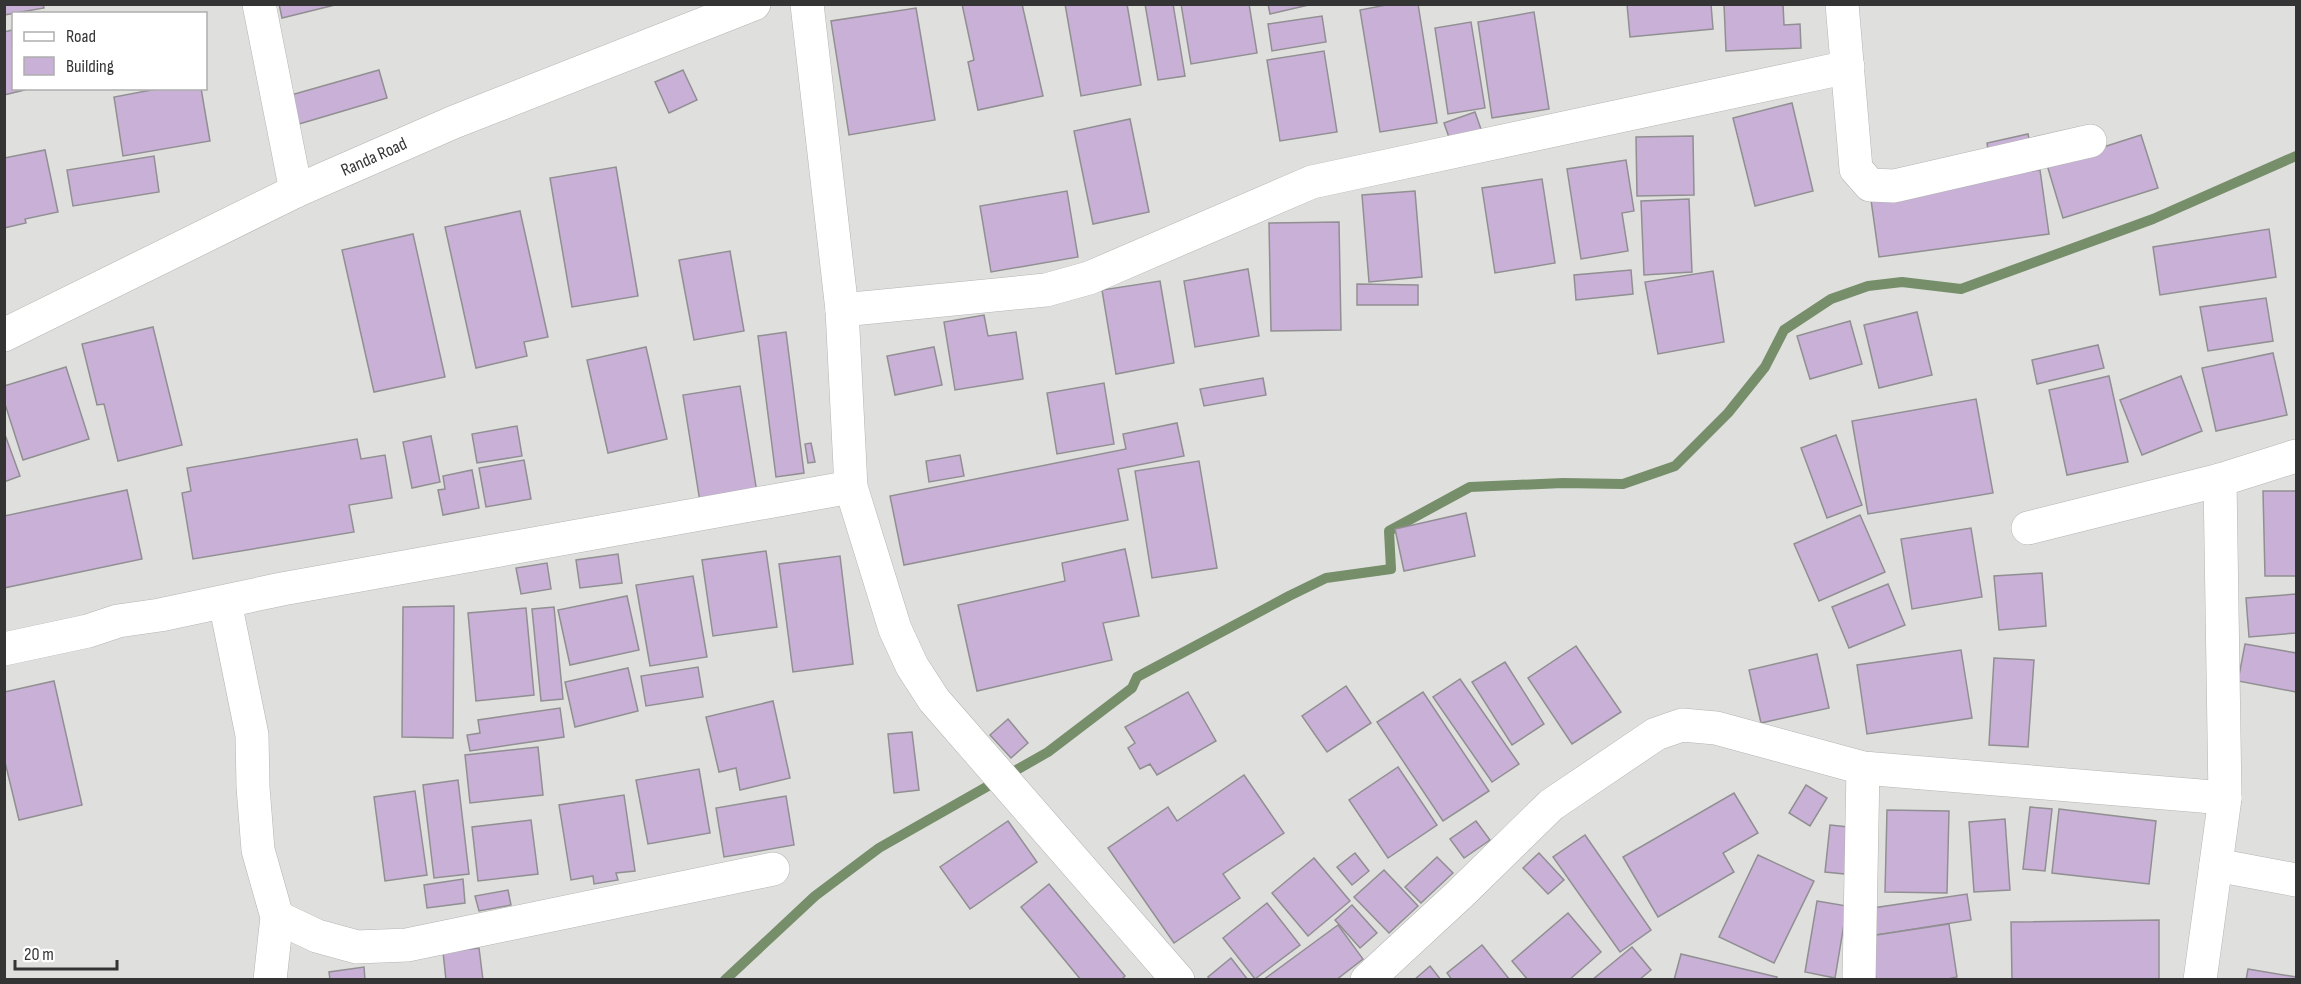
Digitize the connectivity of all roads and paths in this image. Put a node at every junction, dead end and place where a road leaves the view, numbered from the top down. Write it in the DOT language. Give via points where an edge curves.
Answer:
graph roads {
  1 [pos="259,4"];
  2 [pos="754,4"];
  3 [pos="807,4"];
  4 [pos="1842,4"];
  5 [pos="1848,67"];
  6 [pos="2090,141"];
  7 [pos="296,191"];
  8 [pos="842,310"];
  9 [pos="4,335"];
  10 [pos="2296,456"];
  11 [pos="2220,480"];
  12 [pos="851,487"];
  13 [pos="2028,528"];
  14 [pos="225,602"];
  15 [pos="4,649"];
  16 [pos="1863,768"];
  17 [pos="2225,798"];
  18 [pos="2216,865"];
  19 [pos="772,869"];
  20 [pos="2296,880"];
  21 [pos="277,917"];
  22 [pos="270,980"];
  23 [pos="1178,980"];
  24 [pos="1367,980"];
  25 [pos="1859,980"];
  26 [pos="2200,980"];
  1 -- 7 [label="street"];
  2 -- 7 [label="street, Randa Road" via="454,122"];
  3 -- 8 [label="street"];
  4 -- 5 [label="street"];
  5 -- 6 [label="street" via="1856,169 1870,185 1894,186"];
  5 -- 8 [label="street" via="1312,182 1089,279 1046,290"];
  7 -- 9 [label="street, Randa Road"];
  8 -- 12 [label="street"];
  10 -- 11 [label="street"];
  11 -- 13 [label="street"];
  11 -- 17 [label="street"];
  12 -- 14 [label="street"];
  12 -- 23 [label="street" via="895,629 912,666 934,699"];
  14 -- 15 [label="street" via="118,621"];
  14 -- 21 [label="street" via="252,735 258,850"];
  16 -- 17 [label="street"];
  16 -- 24 [label="street" via="1716,728 1682,725 1656,734 1551,806"];
  16 -- 25 [label="street"];
  17 -- 18 [label="street"];
  18 -- 20 [label="street"];
  18 -- 26 [label="street"];
  19 -- 21 [label="street" via="407,945 357,946 317,936"];
  21 -- 22 [label="street"];
}
